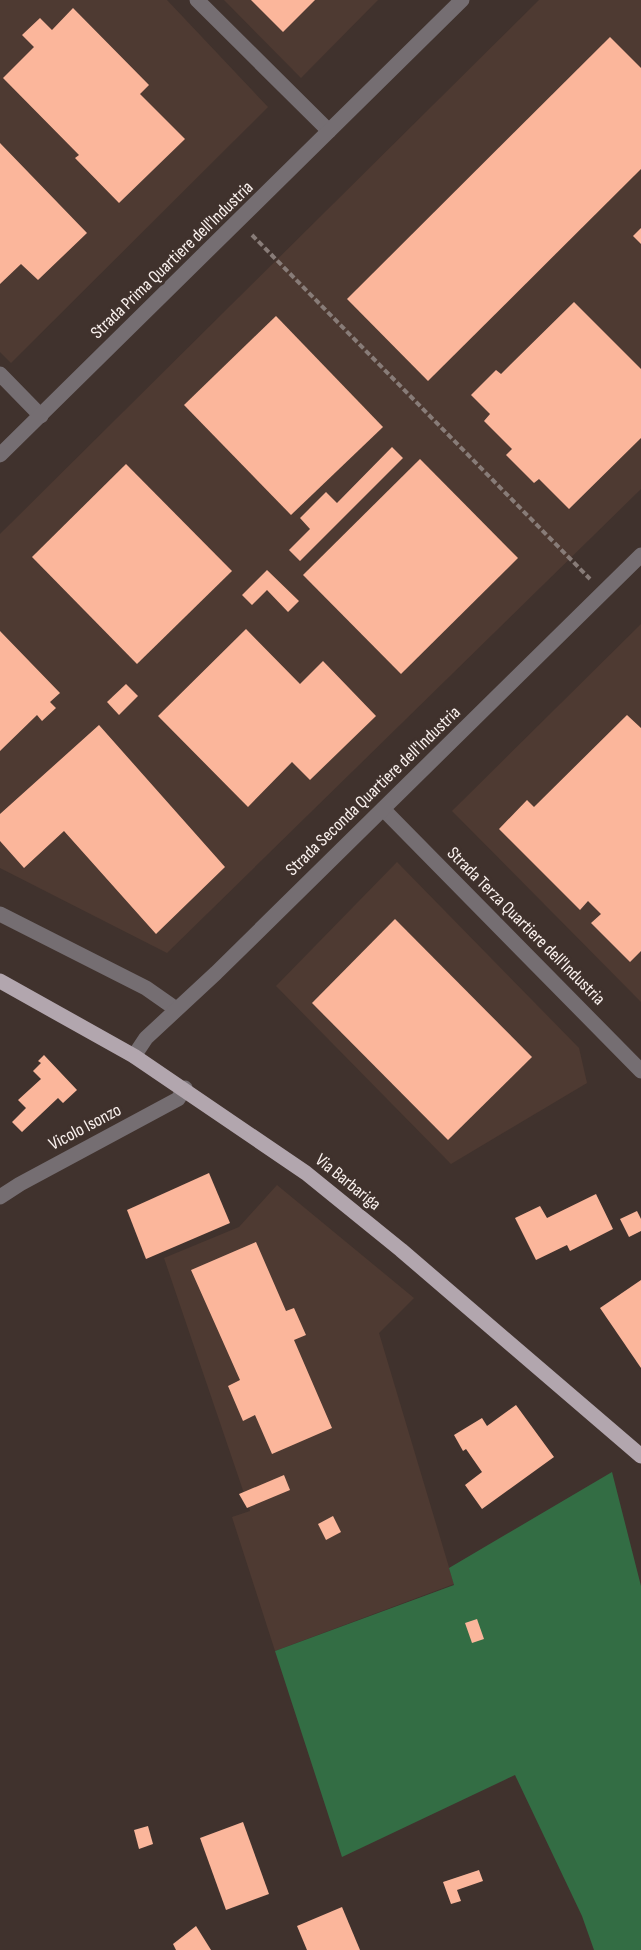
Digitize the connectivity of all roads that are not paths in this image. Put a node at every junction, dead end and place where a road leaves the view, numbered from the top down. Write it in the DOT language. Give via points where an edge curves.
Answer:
graph roads {
  1 [pos="197,0"];
  2 [pos="462,0"];
  3 [pos="329,131"];
  4 [pos="0,374"];
  5 [pos="41,416"];
  6 [pos="0,455"];
  7 [pos="641,555"];
  8 [pos="383,809"];
  9 [pos="0,914"];
  10 [pos="0,981"];
  11 [pos="176,1009"];
  12 [pos="134,1056"];
  13 [pos="641,1071"];
  14 [pos="185,1088"];
  15 [pos="0,1197"];
  16 [pos="641,1456"];
  1 -- 3 [label="street"];
  2 -- 3 [label="street, Strada Prima Quartiere dell'Industria"];
  3 -- 5 [label="street, Strada Prima Quartiere dell'Industria"];
  4 -- 5 [label="street"];
  5 -- 6 [label="street, Strada Prima Quartiere dell'Industria"];
  7 -- 8 [label="street, Strada Seconda Quartiere dell'Industria"];
  8 -- 11 [label="street, Strada Seconda Quartiere dell'Industria"];
  8 -- 13 [label="street, Strada Terza Quartiere dell'Industria"];
  9 -- 11 [label="street" via="146,988"];
  10 -- 12 [label="main road, Via Barbariga"];
  11 -- 12 [label="street, Strada Seconda Quartiere dell'Industria" via="146,1038"];
  12 -- 14 [label="main road, Via Barbariga"];
  14 -- 15 [label="street, Vicolo Isonzo" via="178,1100"];
  14 -- 16 [label="main road, Via Barbariga" via="306,1173"];
}
